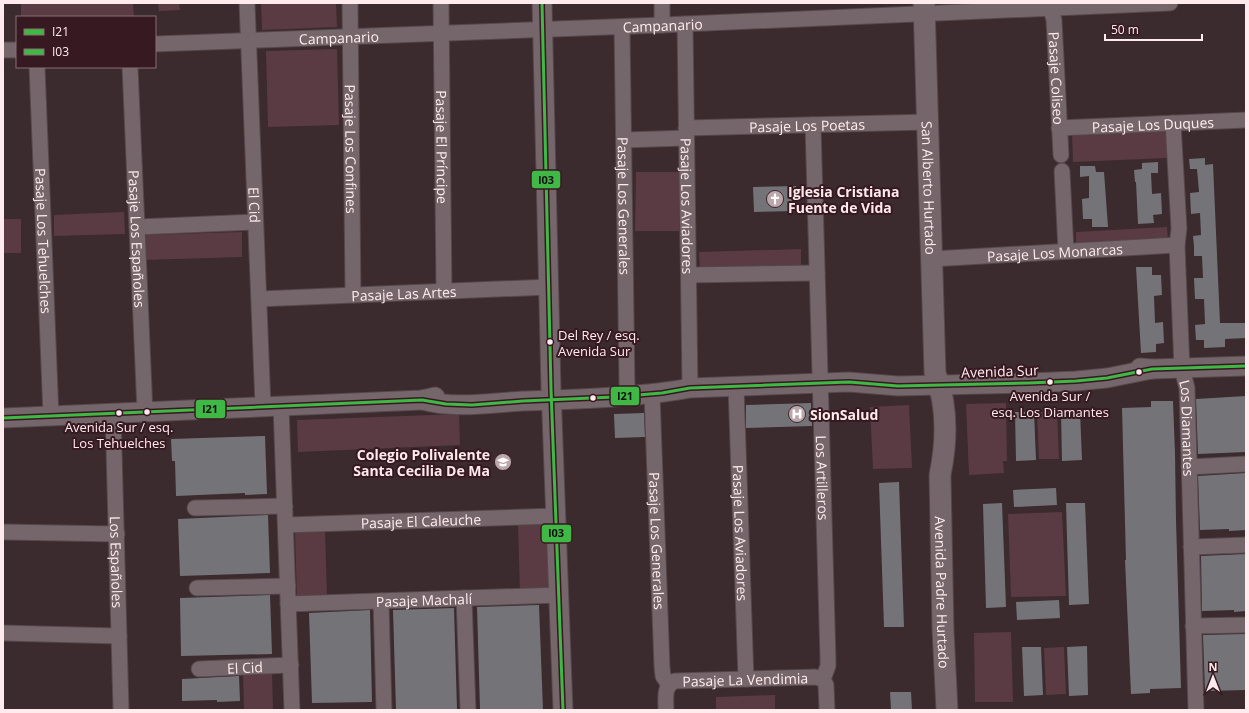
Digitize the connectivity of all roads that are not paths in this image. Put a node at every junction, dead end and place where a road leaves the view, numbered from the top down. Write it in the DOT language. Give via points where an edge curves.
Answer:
graph roads {
  1 [pos="246,3"];
  2 [pos="350,3"];
  3 [pos="440,3"];
  4 [pos="542,3"];
  5 [pos="662,3"];
  6 [pos="1170,3"];
  7 [pos="1050,6"];
  8 [pos="924,8"];
  9 [pos="685,24"];
  10 [pos="662,25"];
  11 [pos="622,26"];
  12 [pos="542,29"];
  13 [pos="440,33"];
  14 [pos="350,37"];
  15 [pos="248,41"];
  16 [pos="156,44"];
  17 [pos="3,50"];
  18 [pos="16,50"];
  19 [pos="36,68"];
  20 [pos="130,68"];
  21 [pos="1246,120"];
  22 [pos="928,122"];
  23 [pos="1173,123"];
  24 [pos="813,125"];
  25 [pos="1059,128"];
  26 [pos="686,133"];
  27 [pos="624,140"];
  28 [pos="1061,155"];
  29 [pos="1062,171"];
  30 [pos="256,222"];
  31 [pos="137,227"];
  32 [pos="1177,245"];
  33 [pos="1066,251"];
  34 [pos="932,258"];
  35 [pos="817,273"];
  36 [pos="689,275"];
  37 [pos="549,287"];
  38 [pos="444,291"];
  39 [pos="353,295"];
  40 [pos="258,299"];
  41 [pos="1246,366"];
  42 [pos="1182,369"];
  43 [pos="936,381"];
  44 [pos="820,384"];
  45 [pos="627,386"];
  46 [pos="736,387"];
  47 [pos="690,388"];
  48 [pos="652,394"];
  49 [pos="552,395"];
  50 [pos="272,406"];
  51 [pos="145,412"];
  52 [pos="114,413"];
  53 [pos="51,416"];
  54 [pos="3,418"];
  55 [pos="1246,464"];
  56 [pos="1189,466"];
  57 [pos="285,506"];
  58 [pos="195,508"];
  59 [pos="556,516"];
  60 [pos="286,525"];
  61 [pos="3,532"];
  62 [pos="117,534"];
  63 [pos="1246,545"];
  64 [pos="1191,547"];
  65 [pos="288,586"];
  66 [pos="197,588"];
  67 [pos="559,595"];
  68 [pos="464,598"];
  69 [pos="381,601"];
  70 [pos="288,604"];
  71 [pos="1246,624"];
  72 [pos="1193,626"];
  73 [pos="3,633"];
  74 [pos="119,636"];
  75 [pos="291,666"];
  76 [pos="200,669"];
  77 [pos="746,679"];
  78 [pos="823,679"];
  79 [pos="669,685"];
  80 [pos="121,710"];
  81 [pos="292,710"];
  82 [pos="384,710"];
  83 [pos="468,710"];
  84 [pos="563,710"];
  85 [pos="666,710"];
  86 [pos="827,710"];
  87 [pos="947,710"];
  88 [pos="1196,710"];
  1 -- 15 [label="street, El Cid"];
  2 -- 14 [label="street, Pasaje Los Confines"];
  3 -- 13 [label="street, Pasaje El Príncipe"];
  4 -- 12 [label="street"];
  5 -- 10 [label="street"];
  6 -- 7 [label="street, Campanario"];
  7 -- 8 [label="street, Campanario"];
  7 -- 25 [label="street, Pasaje Coliseo" via="1054,20"];
  8 -- 9 [label="street, Campanario"];
  8 -- 22 [label="main road, San Alberto Hurtado"];
  9 -- 10 [label="street, Campanario"];
  9 -- 26 [label="street, Pasaje Los Aviadores"];
  10 -- 11 [label="street, Campanario"];
  11 -- 12 [label="street, Campanario"];
  11 -- 27 [label="street, Pasaje Los Generales"];
  12 -- 13 [label="street, Campanario"];
  12 -- 37 [label="street"];
  13 -- 14 [label="street, Campanario"];
  13 -- 38 [label="street, Pasaje El Príncipe"];
  14 -- 15 [label="street, Campanario"];
  14 -- 39 [label="street, Pasaje Los Confines"];
  15 -- 16 [label="street, Campanario"];
  15 -- 30 [label="street, El Cid"];
  17 -- 18 [label="street"];
  19 -- 53 [label="street, Pasaje Los Tehuelches"];
  20 -- 31 [label="street, Pasaje Los Españoles"];
  21 -- 23 [label="street, Pasaje Los Duques"];
  22 -- 24 [label="street, Pasaje Los Poetas"];
  22 -- 34 [label="main road, San Alberto Hurtado"];
  23 -- 25 [label="street, Pasaje Los Duques"];
  23 -- 32 [label="street, Los Diamantes" via="1179,229"];
  24 -- 26 [label="street, Pasaje Los Poetas"];
  24 -- 35 [label="street, Los Artilleros"];
  25 -- 28 [label="street, Pasaje Coliseo"];
  26 -- 27 [label="street, Pasaje Los Poetas"];
  26 -- 36 [label="street, Pasaje Los Aviadores"];
  27 -- 45 [label="street, Pasaje Los Generales"];
  29 -- 33 [label="street"];
  30 -- 31 [label="street"];
  30 -- 40 [label="street, El Cid"];
  31 -- 51 [label="street, Pasaje Los Españoles"];
  32 -- 33 [label="street, Pasaje Los Monarcas"];
  32 -- 42 [label="street, Los Diamantes"];
  33 -- 34 [label="street, Pasaje Los Monarcas"];
  34 -- 43 [label="main road, San Alberto Hurtado"];
  35 -- 36 [label="street"];
  35 -- 44 [label="street, Los Artilleros"];
  36 -- 47 [label="street, Pasaje Los Aviadores"];
  37 -- 38 [label="street, Pasaje Las Artes"];
  37 -- 49 [label="street"];
  38 -- 39 [label="street, Pasaje Las Artes"];
  39 -- 40 [label="street, Pasaje Las Artes"];
  40 -- 50 [label="street, El Cid"];
  41 -- 42 [label="street, Avenida Sur"];
  42 -- 43 [label="street, Avenida Sur" via="1113,368"];
  42 -- 56 [label="street, Los Diamantes" via="1187,388"];
  43 -- 44 [label="street, Avenida Sur" via="878,377"];
  43 -- 87 [label="main road, Avenida Padre Hurtado" via="930,402 932,442 940,475"];
  44 -- 46 [label="street, Avenida Sur"];
  44 -- 78 [label="street, Los Artilleros" via="828,659"];
  45 -- 47 [label="street, Avenida Sur" via="666,385"];
  45 -- 49 [label="street, Avenida Sur"];
  46 -- 47 [label="street, Avenida Sur"];
  46 -- 77 [label="street, Pasaje Los Aviadores"];
  47 -- 48 [label="street, Avenida Sur"];
  48 -- 49 [label="street, Avenida Sur"];
  48 -- 79 [label="street, Pasaje Los Generales" via="662,672"];
  49 -- 50 [label="street, Avenida Sur" via="445,395 422,400"];
  49 -- 59 [label="street"];
  50 -- 51 [label="street, Avenida Sur"];
  50 -- 57 [label="street, El Cid"];
  51 -- 52 [label="street, Avenida Sur"];
  52 -- 53 [label="street, Avenida Sur"];
  52 -- 62 [label="street, Los Españoles"];
  53 -- 54 [label="street, Avenida Sur"];
  55 -- 56 [label="street"];
  56 -- 64 [label="street, Los Diamantes"];
  57 -- 58 [label="street"];
  57 -- 60 [label="street, El Cid"];
  59 -- 60 [label="street, Pasaje El Caleuche"];
  59 -- 67 [label="street"];
  60 -- 65 [label="street, El Cid"];
  61 -- 62 [label="street"];
  62 -- 74 [label="street, Los Españoles"];
  63 -- 64 [label="street"];
  64 -- 72 [label="street, Los Diamantes"];
  65 -- 66 [label="street"];
  65 -- 70 [label="street, El Cid"];
  67 -- 68 [label="street, Pasaje Machalí"];
  67 -- 84 [label="street"];
  68 -- 69 [label="street, Pasaje Machalí"];
  68 -- 83 [label="street"];
  69 -- 70 [label="street, Pasaje Machalí"];
  69 -- 82 [label="street"];
  70 -- 75 [label="street, El Cid"];
  71 -- 72 [label="street"];
  72 -- 88 [label="street, Los Diamantes"];
  73 -- 74 [label="street"];
  74 -- 80 [label="street, Los Españoles"];
  75 -- 76 [label="street, El Cid"];
  75 -- 81 [label="street, El Cid"];
  77 -- 78 [label="street, Pasaje La Vendimia"];
  77 -- 79 [label="street, Pasaje La Vendimia" via="678,681"];
  78 -- 86 [label="street, Los Artilleros" via="826,685"];
  79 -- 85 [label="street" via="666,691"];
}
